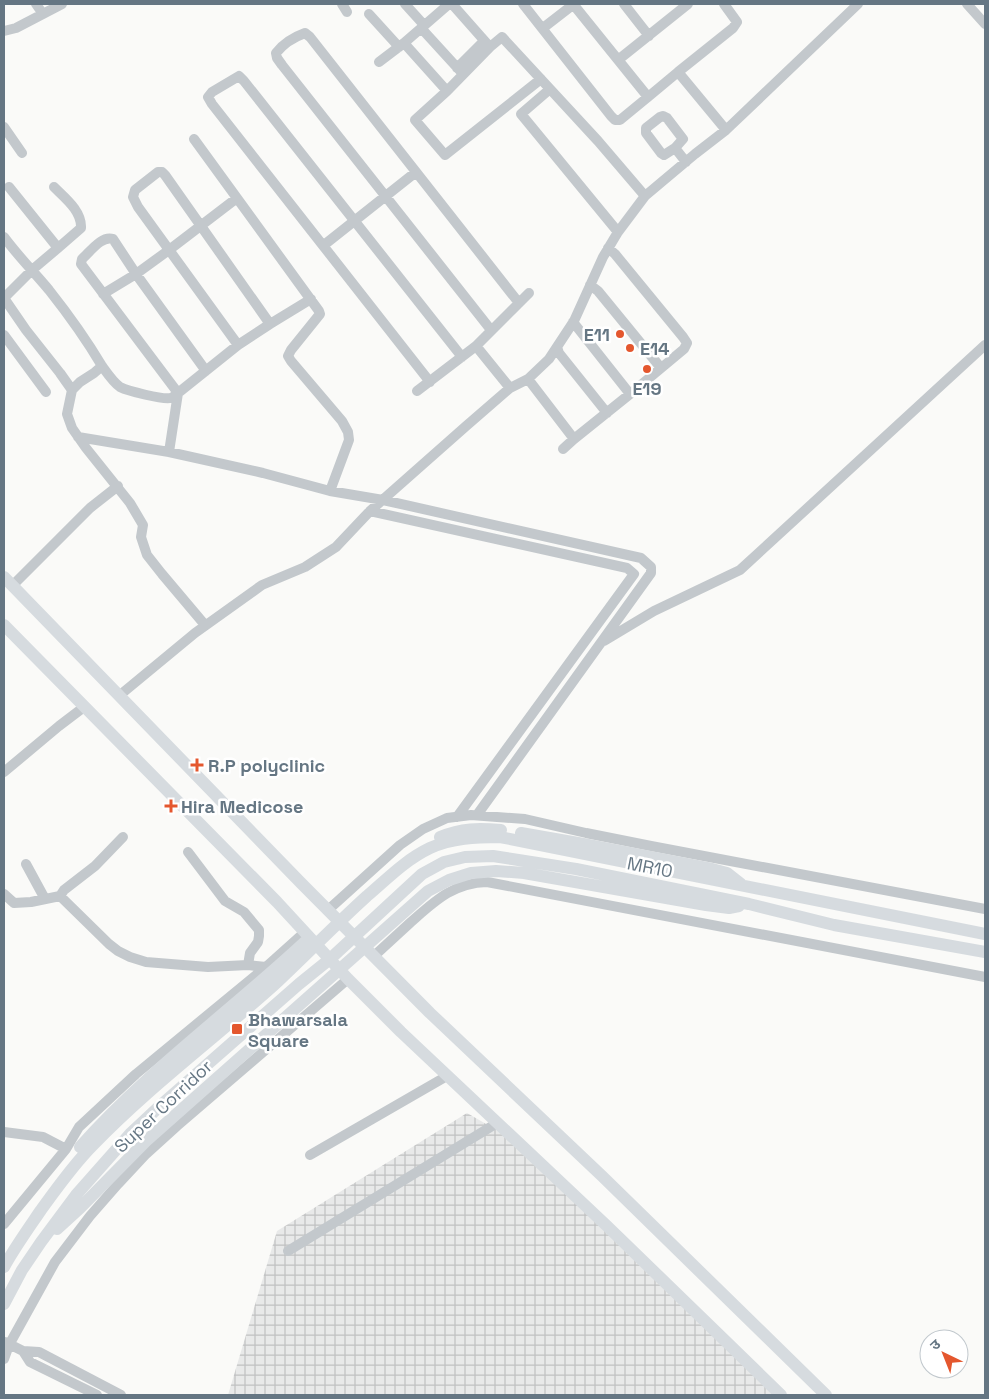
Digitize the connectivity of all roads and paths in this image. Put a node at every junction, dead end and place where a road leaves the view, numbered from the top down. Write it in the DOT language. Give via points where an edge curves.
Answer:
graph roads {
  1 [pos="36,4"];
  2 [pos="62,4"];
  3 [pos="405,4"];
  4 [pos="451,4"];
  5 [pos="523,4"];
  6 [pos="573,4"];
  7 [pos="624,4"];
  8 [pos="688,4"];
  9 [pos="724,4"];
  10 [pos="858,4"];
  11 [pos="967,4"];
  12 [pos="677,7"];
  13 [pos="42,14"];
  14 [pos="369,14"];
  15 [pos="985,24"];
  16 [pos="422,27"];
  17 [pos="543,28"];
  18 [pos="4,31"];
  19 [pos="649,36"];
  20 [pos="487,44"];
  21 [pos="402,45"];
  22 [pos="618,60"];
  23 [pos="379,62"];
  24 [pos="460,71"];
  25 [pos="678,72"];
  26 [pos="541,79"];
  27 [pos="550,89"];
  28 [pos="446,91"];
  29 [pos="648,97"];
  30 [pos="4,127"];
  31 [pos="726,130"];
  32 [pos="194,138"];
  33 [pos="675,148"];
  34 [pos="22,153"];
  35 [pos="686,162"];
  36 [pos="416,172"];
  37 [pos="9,187"];
  38 [pos="54,187"];
  39 [pos="386,196"];
  40 [pos="646,196"];
  41 [pos="237,198"];
  42 [pos="354,221"];
  43 [pos="200,226"];
  44 [pos="618,232"];
  45 [pos="4,238"];
  46 [pos="324,245"];
  47 [pos="58,248"];
  48 [pos="608,248"];
  49 [pos="169,250"];
  50 [pos="32,270"];
  51 [pos="136,274"];
  52 [pos="590,285"];
  53 [pos="529,293"];
  54 [pos="103,294"];
  55 [pos="4,298"];
  56 [pos="311,299"];
  57 [pos="519,304"];
  58 [pos="574,322"];
  59 [pos="270,324"];
  60 [pos="492,330"];
  61 [pos="4,335"];
  62 [pos="238,345"];
  63 [pos="985,345"];
  64 [pos="476,346"];
  65 [pos="557,347"];
  66 [pos="462,357"];
  67 [pos="102,366"];
  68 [pos="661,368"];
  69 [pos="206,371"];
  70 [pos="528,379"];
  71 [pos="430,382"];
  72 [pos="510,388"];
  73 [pos="72,390"];
  74 [pos="417,391"];
  75 [pos="46,392"];
  76 [pos="178,393"];
  77 [pos="630,394"];
  78 [pos="607,414"];
  79 [pos="78,437"];
  80 [pos="574,439"];
  81 [pos="563,449"];
  82 [pos="169,452"];
  83 [pos="118,486"];
  84 [pos="330,491"];
  85 [pos="383,500"];
  86 [pos="370,511"];
  87 [pos="8,581"];
  88 [pos="4,625"];
  89 [pos="205,626"];
  90 [pos="600,643"];
  91 [pos="576,654"];
  92 [pos="120,695"];
  93 [pos="84,707"];
  94 [pos="4,772"];
  95 [pos="476,816"];
  96 [pos="457,817"];
  97 [pos="123,837"];
  98 [pos="188,852"];
  99 [pos="26,864"];
  100 [pos="743,885"];
  101 [pos="4,894"];
  102 [pos="60,896"];
  103 [pos="45,899"];
  104 [pos="749,904"];
  105 [pos="985,909"];
  106 [pos="328,910"];
  107 [pos="340,921"];
  108 [pos="305,932"];
  109 [pos="985,934"];
  110 [pos="354,936"];
  111 [pos="316,944"];
  112 [pos="985,952"];
  113 [pos="374,956"];
  114 [pos="330,959"];
  115 [pos="248,966"];
  116 [pos="266,967"];
  117 [pos="985,977"];
  118 [pos="348,979"];
  119 [pos="446,1076"];
  120 [pos="497,1124"];
  121 [pos="4,1132"];
  122 [pos="66,1149"];
  123 [pos="310,1155"];
  124 [pos="32,1222"];
  125 [pos="4,1224"];
  126 [pos="41,1242"];
  127 [pos="288,1251"];
  128 [pos="4,1267"];
  129 [pos="4,1304"];
  130 [pos="6,1343"];
  131 [pos="23,1351"];
  132 [pos="4,1359"];
  133 [pos="97,1395"];
  134 [pos="121,1395"];
  135 [pos="781,1395"];
  136 [pos="826,1395"];
  1 -- 13 [label="street"];
  2 -- 13 [label="street"];
  3 -- 16 [label="street"];
  4 -- 16 [label="street"];
  4 -- 20 [label="street"];
  5 -- 17 [label="street"];
  6 -- 17 [label="street"];
  6 -- 22 [label="street"];
  7 -- 19 [label="street"];
  8 -- 12 [label="street"];
  9 -- 25 [label="street" via="737,22 733,28"];
  10 -- 31 [label="street"];
  11 -- 15 [label="street"];
  12 -- 19 [label="street"];
  13 -- 18 [label="street"];
  14 -- 21 [label="street"];
  16 -- 21 [label="street"];
  16 -- 24 [label="street"];
  17 -- 29 [label="street" via="615,120 620,120"];
  19 -- 22 [label="street"];
  20 -- 24 [label="street"];
  20 -- 26 [label="street" via="502,36"];
  21 -- 23 [label="street"];
  21 -- 28 [label="street"];
  22 -- 29 [label="street"];
  24 -- 28 [label="street"];
  25 -- 29 [label="street"];
  25 -- 31 [label="street"];
  26 -- 27 [label="street"];
  26 -- 28 [label="street" via="445,155 415,120"];
  27 -- 40 [label="street"];
  27 -- 44 [label="street" via="521,114"];
  30 -- 34 [label="street"];
  31 -- 35 [label="street"];
  32 -- 41 [label="street"];
  33 -- 35 [label="street"];
  35 -- 40 [label="street"];
  36 -- 39 [label="street"];
  36 -- 39 [label="street" via="310,37 305,33 280,48 276,53 282,65"];
  36 -- 57 [label="street"];
  37 -- 47 [label="street"];
  38 -- 47 [label="street" via="74,207 81,221 81,228"];
  39 -- 42 [label="street"];
  39 -- 60 [label="street"];
  40 -- 44 [label="street"];
  41 -- 43 [label="street"];
  41 -- 56 [label="street"];
  42 -- 46 [label="street"];
  42 -- 46 [label="street" via="239,76 212,92 208,97 212,104"];
  42 -- 66 [label="street"];
  43 -- 49 [label="street"];
  43 -- 49 [label="street" via="162,172 147,180 135,190 133,197"];
  43 -- 59 [label="street"];
  44 -- 48 [label="street"];
  45 -- 50 [label="street"];
  46 -- 71 [label="street"];
  47 -- 50 [label="street"];
  48 -- 52 [label="street"];
  48 -- 68 [label="street" via="687,343"];
  49 -- 51 [label="street"];
  49 -- 62 [label="street"];
  50 -- 55 [label="street"];
  50 -- 67 [label="street" via="69,316"];
  51 -- 54 [label="street"];
  51 -- 54 [label="street" via="113,240 104,239 82,259 81,264"];
  51 -- 69 [label="street"];
  52 -- 58 [label="street"];
  52 -- 68 [label="street"];
  53 -- 57 [label="street"];
  54 -- 76 [label="street"];
  55 -- 73 [label="street"];
  56 -- 59 [label="street"];
  56 -- 84 [label="street" via="320,314 288,356 348,432 349,440"];
  57 -- 60 [label="street"];
  58 -- 65 [label="street"];
  58 -- 77 [label="street"];
  59 -- 62 [label="street"];
  60 -- 64 [label="street"];
  61 -- 75 [label="street"];
  62 -- 69 [label="street"];
  63 -- 90 [label="street" via="740,570 654,611"];
  64 -- 66 [label="street"];
  64 -- 72 [label="street"];
  65 -- 70 [label="street"];
  65 -- 78 [label="street"];
  66 -- 71 [label="street"];
  67 -- 73 [label="street"];
  67 -- 76 [label="street" via="116,383 134,392 164,398 172,398"];
  68 -- 77 [label="street"];
  69 -- 76 [label="street"];
  70 -- 72 [label="street"];
  70 -- 80 [label="street"];
  71 -- 74 [label="street"];
  72 -- 85 [label="street"];
  73 -- 79 [label="street" via="67,414"];
  76 -- 82 [label="street"];
  77 -- 78 [label="street"];
  78 -- 80 [label="street"];
  79 -- 82 [label="street"];
  79 -- 83 [label="street"];
  80 -- 81 [label="street"];
  82 -- 84 [label="street"];
  83 -- 87 [label="street"];
  83 -- 89 [label="street" via="143,525 141,537 147,555"];
  84 -- 85 [label="street"];
  85 -- 86 [label="street"];
  85 -- 90 [label="street" via="641,558 652,567 651,573"];
  86 -- 89 [label="street" via="336,547 305,567 262,585"];
  86 -- 91 [label="street" via="627,568 634,574"];
  87 -- 92 [label="main road"];
  88 -- 93 [label="main road"];
  89 -- 92 [label="street"];
  90 -- 91 [label="street"];
  90 -- 95 [label="street"];
  91 -- 96 [label="street"];
  92 -- 106 [label="main road"];
  93 -- 94 [label="street"];
  93 -- 108 [label="main road"];
  95 -- 96 [label="street"];
  95 -- 105 [label="street" via="525,819"];
  96 -- 106 [label="street" via="423,829 400,845"];
  97 -- 102 [label="street"];
  98 -- 115 [label="street" via="225,901 244,912 259,930 258,942 250,953"];
  99 -- 103 [label="street"];
  100 -- 107 [label="main road, MR10" via="500,838 473,837 430,848 403,864"];
  100 -- 109 [label="main road, MR10"];
  100 -- 124 [label="main road" via="727,873 712,869 481,828 462,830 419,845 386,868 120,1104 80,1147"];
  101 -- 103 [label="street" via="14,903"];
  102 -- 103 [label="street"];
  102 -- 115 [label="street" via="109,944 130,957 146,962 208,967"];
  104 -- 110 [label="main road, MR10" via="576,869 493,856 465,857 444,862 422,874"];
  104 -- 112 [label="main road, MR10" via="834,925"];
  104 -- 126 [label="main road" via="729,908 706,905 524,873 471,873 448,880 428,891 401,914 146,1141 80,1208"];
  106 -- 107 [label="main road"];
  107 -- 110 [label="main road"];
  107 -- 111 [label="main road, Super Corridor"];
  108 -- 111 [label="main road"];
  108 -- 116 [label="street"];
  110 -- 113 [label="main road"];
  110 -- 114 [label="main road, Super Corridor"];
  111 -- 114 [label="main road"];
  111 -- 124 [label="main road, Super Corridor" via="111,1127 78,1161"];
  113 -- 117 [label="street" via="441,896 463,885 487,882"];
  113 -- 136 [label="main road"];
  114 -- 118 [label="main road"];
  114 -- 126 [label="main road, Super Corridor" via="130,1134 93,1174"];
  115 -- 116 [label="street"];
  116 -- 122 [label="street" via="136,1074 79,1127"];
  118 -- 119 [label="main road"];
  118 -- 130 [label="street" via="144,1155 90,1216 55,1262"];
  119 -- 120 [label="main road"];
  119 -- 123 [label="street"];
  120 -- 127 [label="street"];
  120 -- 135 [label="main road"];
  121 -- 122 [label="street" via="43,1137"];
  122 -- 125 [label="street"];
  124 -- 128 [label="main road, Super Corridor"];
  126 -- 129 [label="main road, Super Corridor"];
  130 -- 131 [label="street"];
  130 -- 132 [label="street"];
  131 -- 133 [label="street" via="30,1362"];
  131 -- 134 [label="street" via="39,1352"];
}
